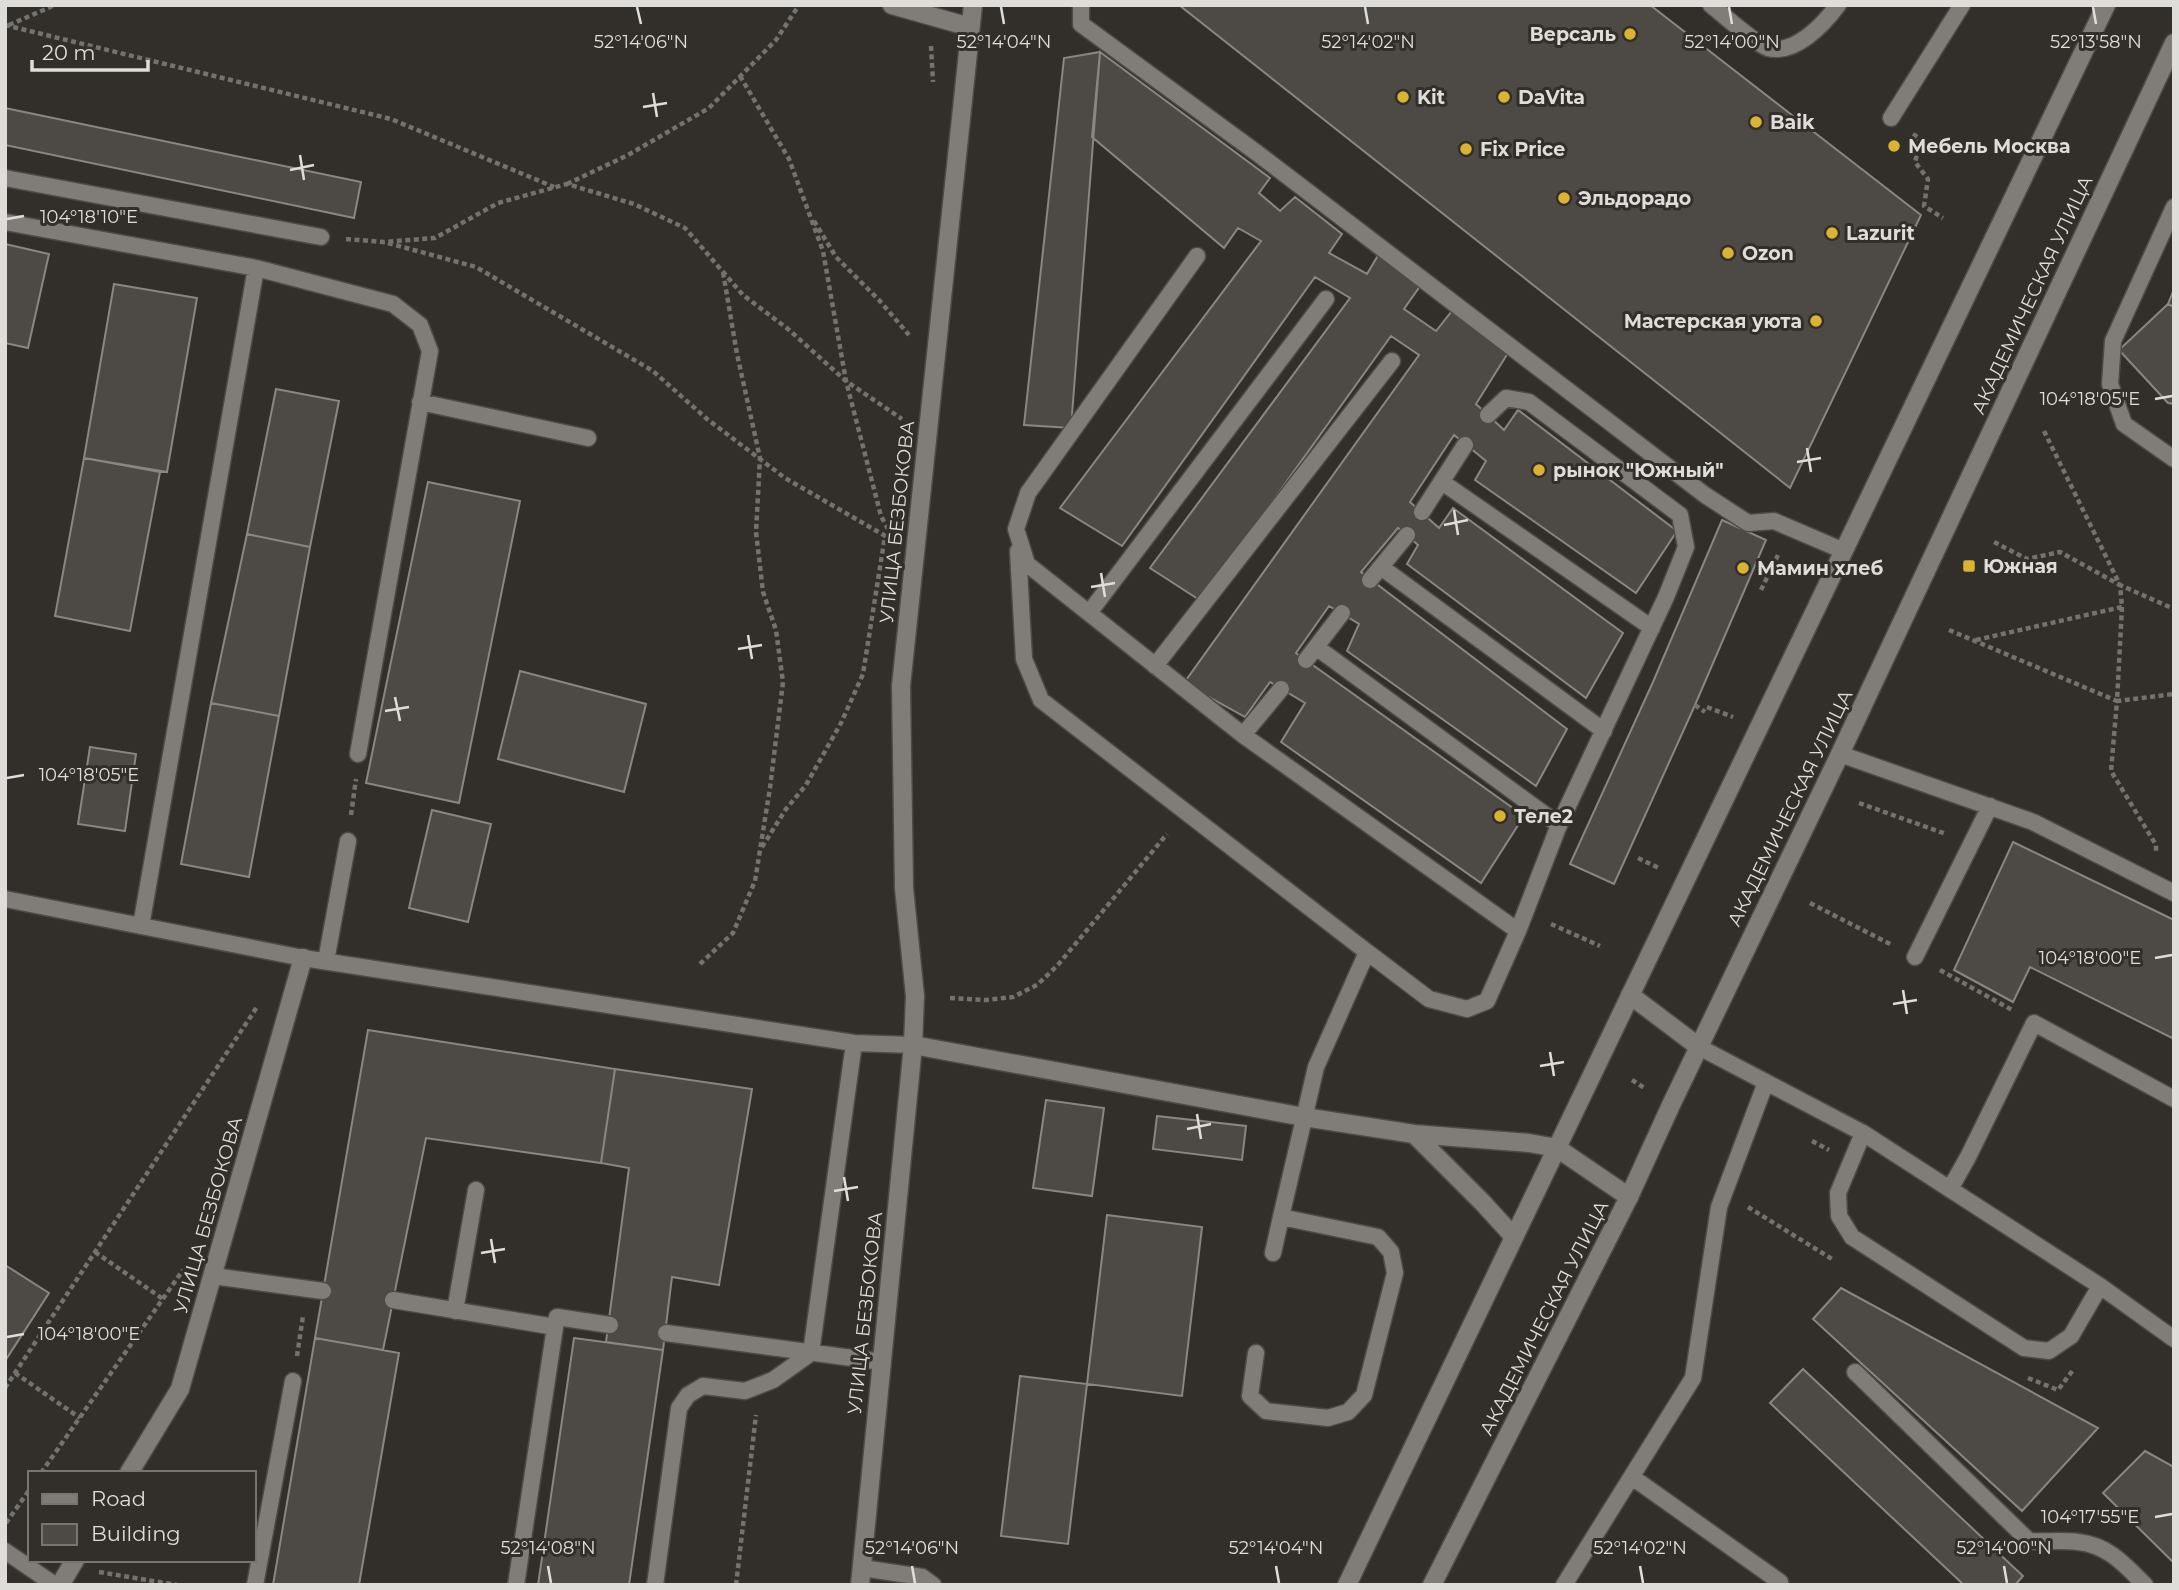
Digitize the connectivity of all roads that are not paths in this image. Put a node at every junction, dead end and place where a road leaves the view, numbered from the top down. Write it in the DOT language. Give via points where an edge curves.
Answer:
graph roads {
  1 [pos="892,5"];
  2 [pos="973,5"];
  3 [pos="1081,5"];
  4 [pos="1711,5"];
  5 [pos="1838,5"];
  6 [pos="1962,5"];
  7 [pos="2106,5"];
  8 [pos="970,27"];
  9 [pos="2174,43"];
  10 [pos="1891,118"];
  11 [pos="5,178"];
  12 [pos="2174,207"];
  13 [pos="5,222"];
  14 [pos="321,237"];
  15 [pos="1197,256"];
  16 [pos="256,268"];
  17 [pos="1326,299"];
  18 [pos="1392,361"];
  19 [pos="420,401"];
  20 [pos="1488,415"];
  21 [pos="588,438"];
  22 [pos="1465,445"];
  23 [pos="2174,459"];
  24 [pos="1442,482"];
  25 [pos="1422,512"];
  26 [pos="1017,529"];
  27 [pos="1407,535"];
  28 [pos="1844,551"];
  29 [pos="1089,613"];
  30 [pos="1342,613"];
  31 [pos="1652,628"];
  32 [pos="1155,666"];
  33 [pos="1281,689"];
  34 [pos="1604,731"];
  35 [pos="1243,735"];
  36 [pos="358,754"];
  37 [pos="1840,754"];
  38 [pos="1990,806"];
  39 [pos="1559,825"];
  40 [pos="348,841"];
  41 [pos="2174,893"];
  42 [pos="5,899"];
  43 [pos="141,926"];
  44 [pos="1518,931"];
  45 [pos="1367,952"];
  46 [pos="1915,957"];
  47 [pos="303,958"];
  48 [pos="326,961"];
  49 [pos="1630,995"];
  50 [pos="854,1043"];
  51 [pos="913,1045"];
  52 [pos="1699,1047"];
  53 [pos="1766,1082"];
  54 [pos="2174,1099"];
  55 [pos="1304,1117"];
  56 [pos="1863,1133"];
  57 [pos="1414,1134"];
  58 [pos="1557,1148"];
  59 [pos="1950,1189"];
  60 [pos="476,1190"];
  61 [pos="1629,1197"];
  62 [pos="1281,1217"];
  63 [pos="1514,1237"];
  64 [pos="1273,1253"];
  65 [pos="213,1276"];
  66 [pos="2101,1286"];
  67 [pos="316,1290"];
  68 [pos="393,1300"];
  69 [pos="455,1311"];
  70 [pos="610,1325"];
  71 [pos="555,1327"];
  72 [pos="666,1333"];
  73 [pos="2174,1339"];
  74 [pos="811,1353"];
  75 [pos="1256,1353"];
  76 [pos="882,1362"];
  77 [pos="1855,1372"];
  78 [pos="293,1381"];
  79 [pos="130,1471"];
  80 [pos="1632,1476"];
  81 [pos="5,1551"];
  82 [pos="73,1564"];
  83 [pos="861,1576"];
  84 [pos="1780,1582"];
  85 [pos="55,1585"];
  86 [pos="60,1585"];
  87 [pos="255,1585"];
  88 [pos="516,1585"];
  89 [pos="655,1585"];
  90 [pos="933,1585"];
  91 [pos="1347,1585"];
  92 [pos="1432,1585"];
  93 [pos="1564,1585"];
  94 [pos="2145,1585"];
  1 -- 8 [label="main road"];
  2 -- 8 [label="main road, УЛИЦА БЕЗБОКОВА"];
  3 -- 28 [label="lane" via="1081,24 1705,495 1748,523 1774,521"];
  4 -- 5 [label="lane" via="1767,48 1793,47"];
  6 -- 10 [label="lane"];
  7 -- 28 [label="main road"];
  8 -- 51 [label="main road, УЛИЦА БЕЗБОКОВА" via="901,686 904,888 915,996"];
  9 -- 37 [label="main road, АКАДЕМИЧЕСКАЯ УЛИЦА"];
  11 -- 14 [label="lane"];
  12 -- 23 [label="lane" via="2113,341 2110,384 2124,424"];
  13 -- 16 [label="lane"];
  15 -- 26 [label="lane" via="1028,494"];
  16 -- 19 [label="lane" via="393,304 420,325 430,351"];
  16 -- 43 [label="lane"];
  17 -- 29 [label="lane"];
  18 -- 32 [label="lane"];
  19 -- 21 [label="lane"];
  19 -- 36 [label="lane"];
  20 -- 31 [label="lane" via="1506,398 1529,402 1680,515 1686,547"];
  22 -- 24 [label="lane"];
  24 -- 25 [label="lane"];
  24 -- 31 [label="lane"];
  26 -- 29 [label="lane" via="1027,564"];
  26 -- 45 [label="lane" via="1024,660 1041,700"];
  27 -- 34 [label="lane" via="1375,573"];
  28 -- 49 [label="main road"];
  29 -- 32 [label="lane"];
  30 -- 39 [label="lane" via="1311,654"];
  31 -- 34 [label="lane"];
  32 -- 35 [label="lane"];
  33 -- 35 [label="lane"];
  34 -- 39 [label="lane"];
  35 -- 44 [label="lane"];
  37 -- 38 [label="lane"];
  37 -- 52 [label="main road, АКАДЕМИЧЕСКАЯ УЛИЦА"];
  38 -- 41 [label="lane" via="2033,822"];
  38 -- 46 [label="lane"];
  39 -- 44 [label="lane"];
  40 -- 48 [label="lane"];
  42 -- 43 [label="lane"];
  43 -- 47 [label="lane"];
  44 -- 45 [label="lane" via="1487,1000 1466,1009 1429,999"];
  45 -- 55 [label="lane" via="1316,1067"];
  47 -- 48 [label="lane"];
  47 -- 65 [label="main road, УЛИЦА БЕЗБОКОВА"];
  48 -- 50 [label="lane"];
  49 -- 52 [label="main road"];
  49 -- 58 [label="main road"];
  50 -- 51 [label="lane"];
  50 -- 74 [label="lane"];
  51 -- 55 [label="main road"];
  51 -- 76 [label="main road, УЛИЦА БЕЗБОКОВА"];
  52 -- 53 [label="lane"];
  52 -- 61 [label="main road, АКАДЕМИЧЕСКАЯ УЛИЦА"];
  53 -- 56 [label="lane"];
  53 -- 80 [label="lane" via="1719,1207 1693,1378"];
  54 -- 59 [label="lane" via="2034,1023"];
  55 -- 57 [label="main road"];
  55 -- 62 [label="lane"];
  56 -- 59 [label="lane"];
  56 -- 66 [label="lane" via="1838,1193 1839,1216 1852,1237 2024,1348 2049,1351 2071,1336"];
  57 -- 58 [label="main road"];
  57 -- 63 [label="main road"];
  58 -- 61 [label="main road"];
  58 -- 63 [label="main road"];
  59 -- 66 [label="lane"];
  60 -- 69 [label="lane"];
  61 -- 92 [label="main road, АКАДЕМИЧЕСКАЯ УЛИЦА"];
  62 -- 64 [label="lane"];
  62 -- 75 [label="lane" via="1378,1237 1391,1252 1395,1273 1364,1395 1348,1412 1328,1418 1266,1411 1250,1396"];
  63 -- 91 [label="main road"];
  65 -- 67 [label="lane"];
  65 -- 79 [label="main road, УЛИЦА БЕЗБОКОВА" via="180,1389"];
  66 -- 73 [label="lane"];
  68 -- 69 [label="lane"];
  69 -- 71 [label="lane"];
  70 -- 71 [label="lane" via="557,1317"];
  71 -- 88 [label="lane"];
  72 -- 74 [label="lane"];
  74 -- 76 [label="lane"];
  74 -- 89 [label="lane" via="773,1380 745,1391 703,1386 688,1395 680,1408"];
  76 -- 83 [label="main road, УЛИЦА БЕЗБОКОВА"];
  77 -- 94 [label="lane" via="2029,1541 2098,1546 2117,1557"];
  78 -- 87 [label="lane"];
  80 -- 84 [label="lane"];
  80 -- 93 [label="lane"];
  81 -- 85 [label="lane"];
  82 -- 86 [label="main road"];
  83 -- 90 [label="lane" via="922,1577"];
}
